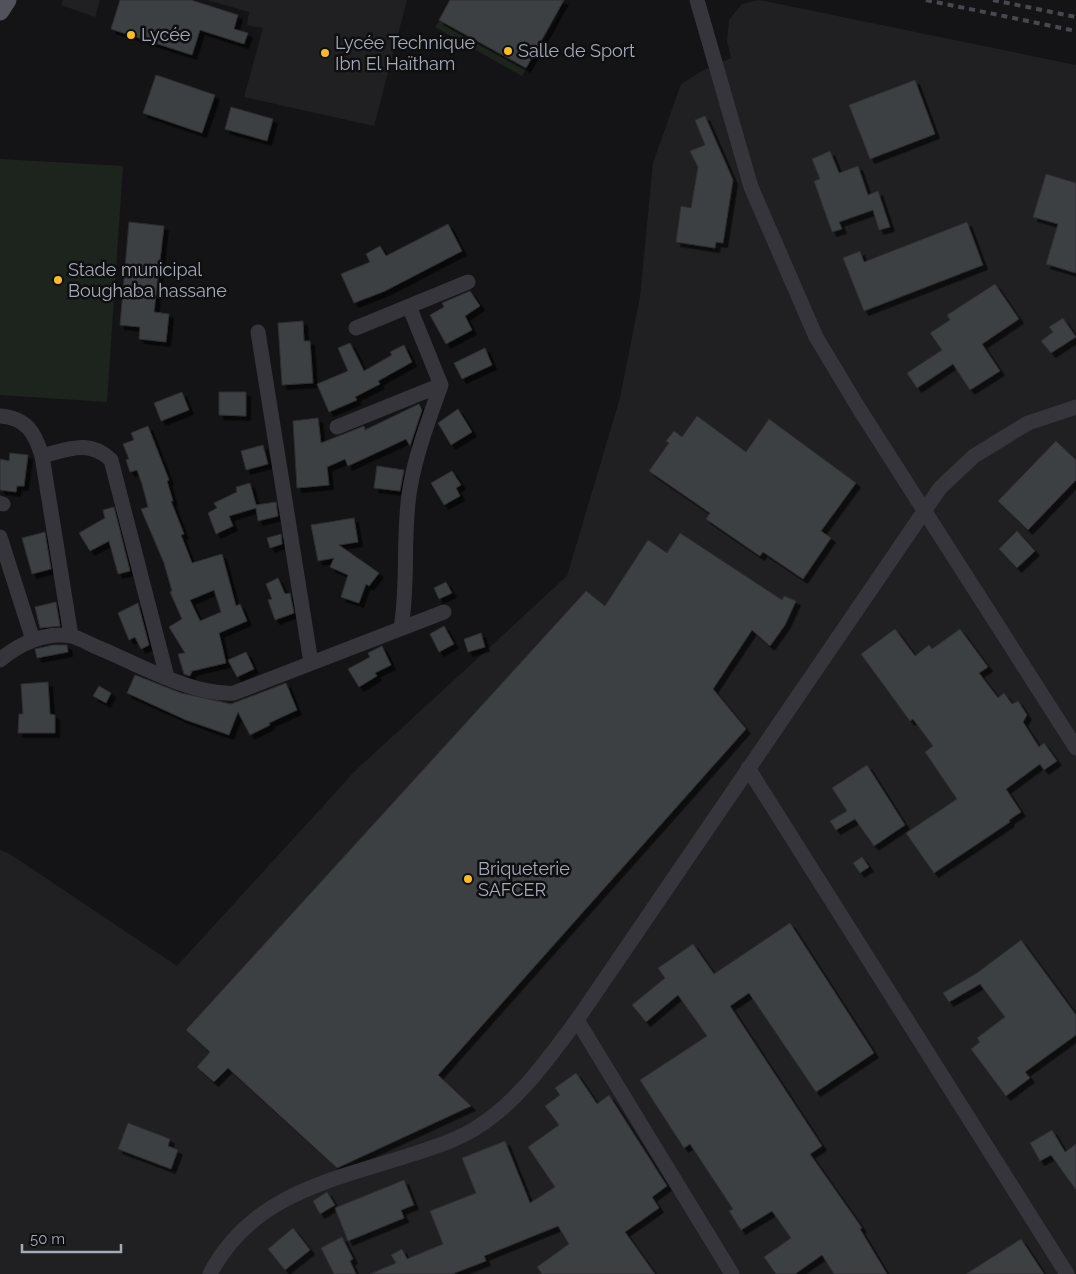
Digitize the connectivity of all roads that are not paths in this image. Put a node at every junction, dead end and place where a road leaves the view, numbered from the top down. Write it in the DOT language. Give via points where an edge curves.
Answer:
graph roads {
  1 [pos="7,0"];
  2 [pos="697,0"];
  3 [pos="0,11"];
  4 [pos="468,282"];
  5 [pos="410,306"];
  6 [pos="356,328"];
  7 [pos="258,332"];
  8 [pos="441,385"];
  9 [pos="1076,407"];
  10 [pos="0,416"];
  11 [pos="337,427"];
  12 [pos="42,456"];
  13 [pos="925,510"];
  14 [pos="0,537"];
  15 [pos="444,612"];
  16 [pos="400,628"];
  17 [pos="71,636"];
  18 [pos="33,640"];
  19 [pos="0,660"];
  20 [pos="311,663"];
  21 [pos="166,677"];
  22 [pos="1076,748"];
  23 [pos="748,768"];
  24 [pos="577,1020"];
  25 [pos="210,1274"];
  26 [pos="732,1274"];
  27 [pos="1067,1274"];
  1 -- 3 [label="main road"];
  2 -- 13 [label="street" via="751,187 785,270 816,337"];
  4 -- 5 [label="street"];
  5 -- 6 [label="street"];
  5 -- 8 [label="street"];
  7 -- 20 [label="street"];
  8 -- 11 [label="street"];
  8 -- 16 [label="street" via="410,488 406,600"];
  9 -- 13 [label="street" via="1028,423 974,456 940,488"];
  10 -- 12 [label="street" via="20,421 36,435"];
  12 -- 17 [label="street"];
  12 -- 21 [label="street" via="73,447 102,452 111,460"];
  13 -- 22 [label="street"];
  13 -- 23 [label="street"];
  14 -- 18 [label="street"];
  15 -- 16 [label="street"];
  16 -- 20 [label="street"];
  17 -- 18 [label="street"];
  17 -- 21 [label="street"];
  18 -- 19 [label="street" via="13,648"];
  20 -- 21 [label="street" via="234,693 219,694"];
  23 -- 24 [label="street"];
  23 -- 27 [label="street"];
  24 -- 25 [label="street" via="532,1079 504,1109 475,1129 443,1144 295,1192 266,1209 235,1237"];
  24 -- 26 [label="street"];
}
